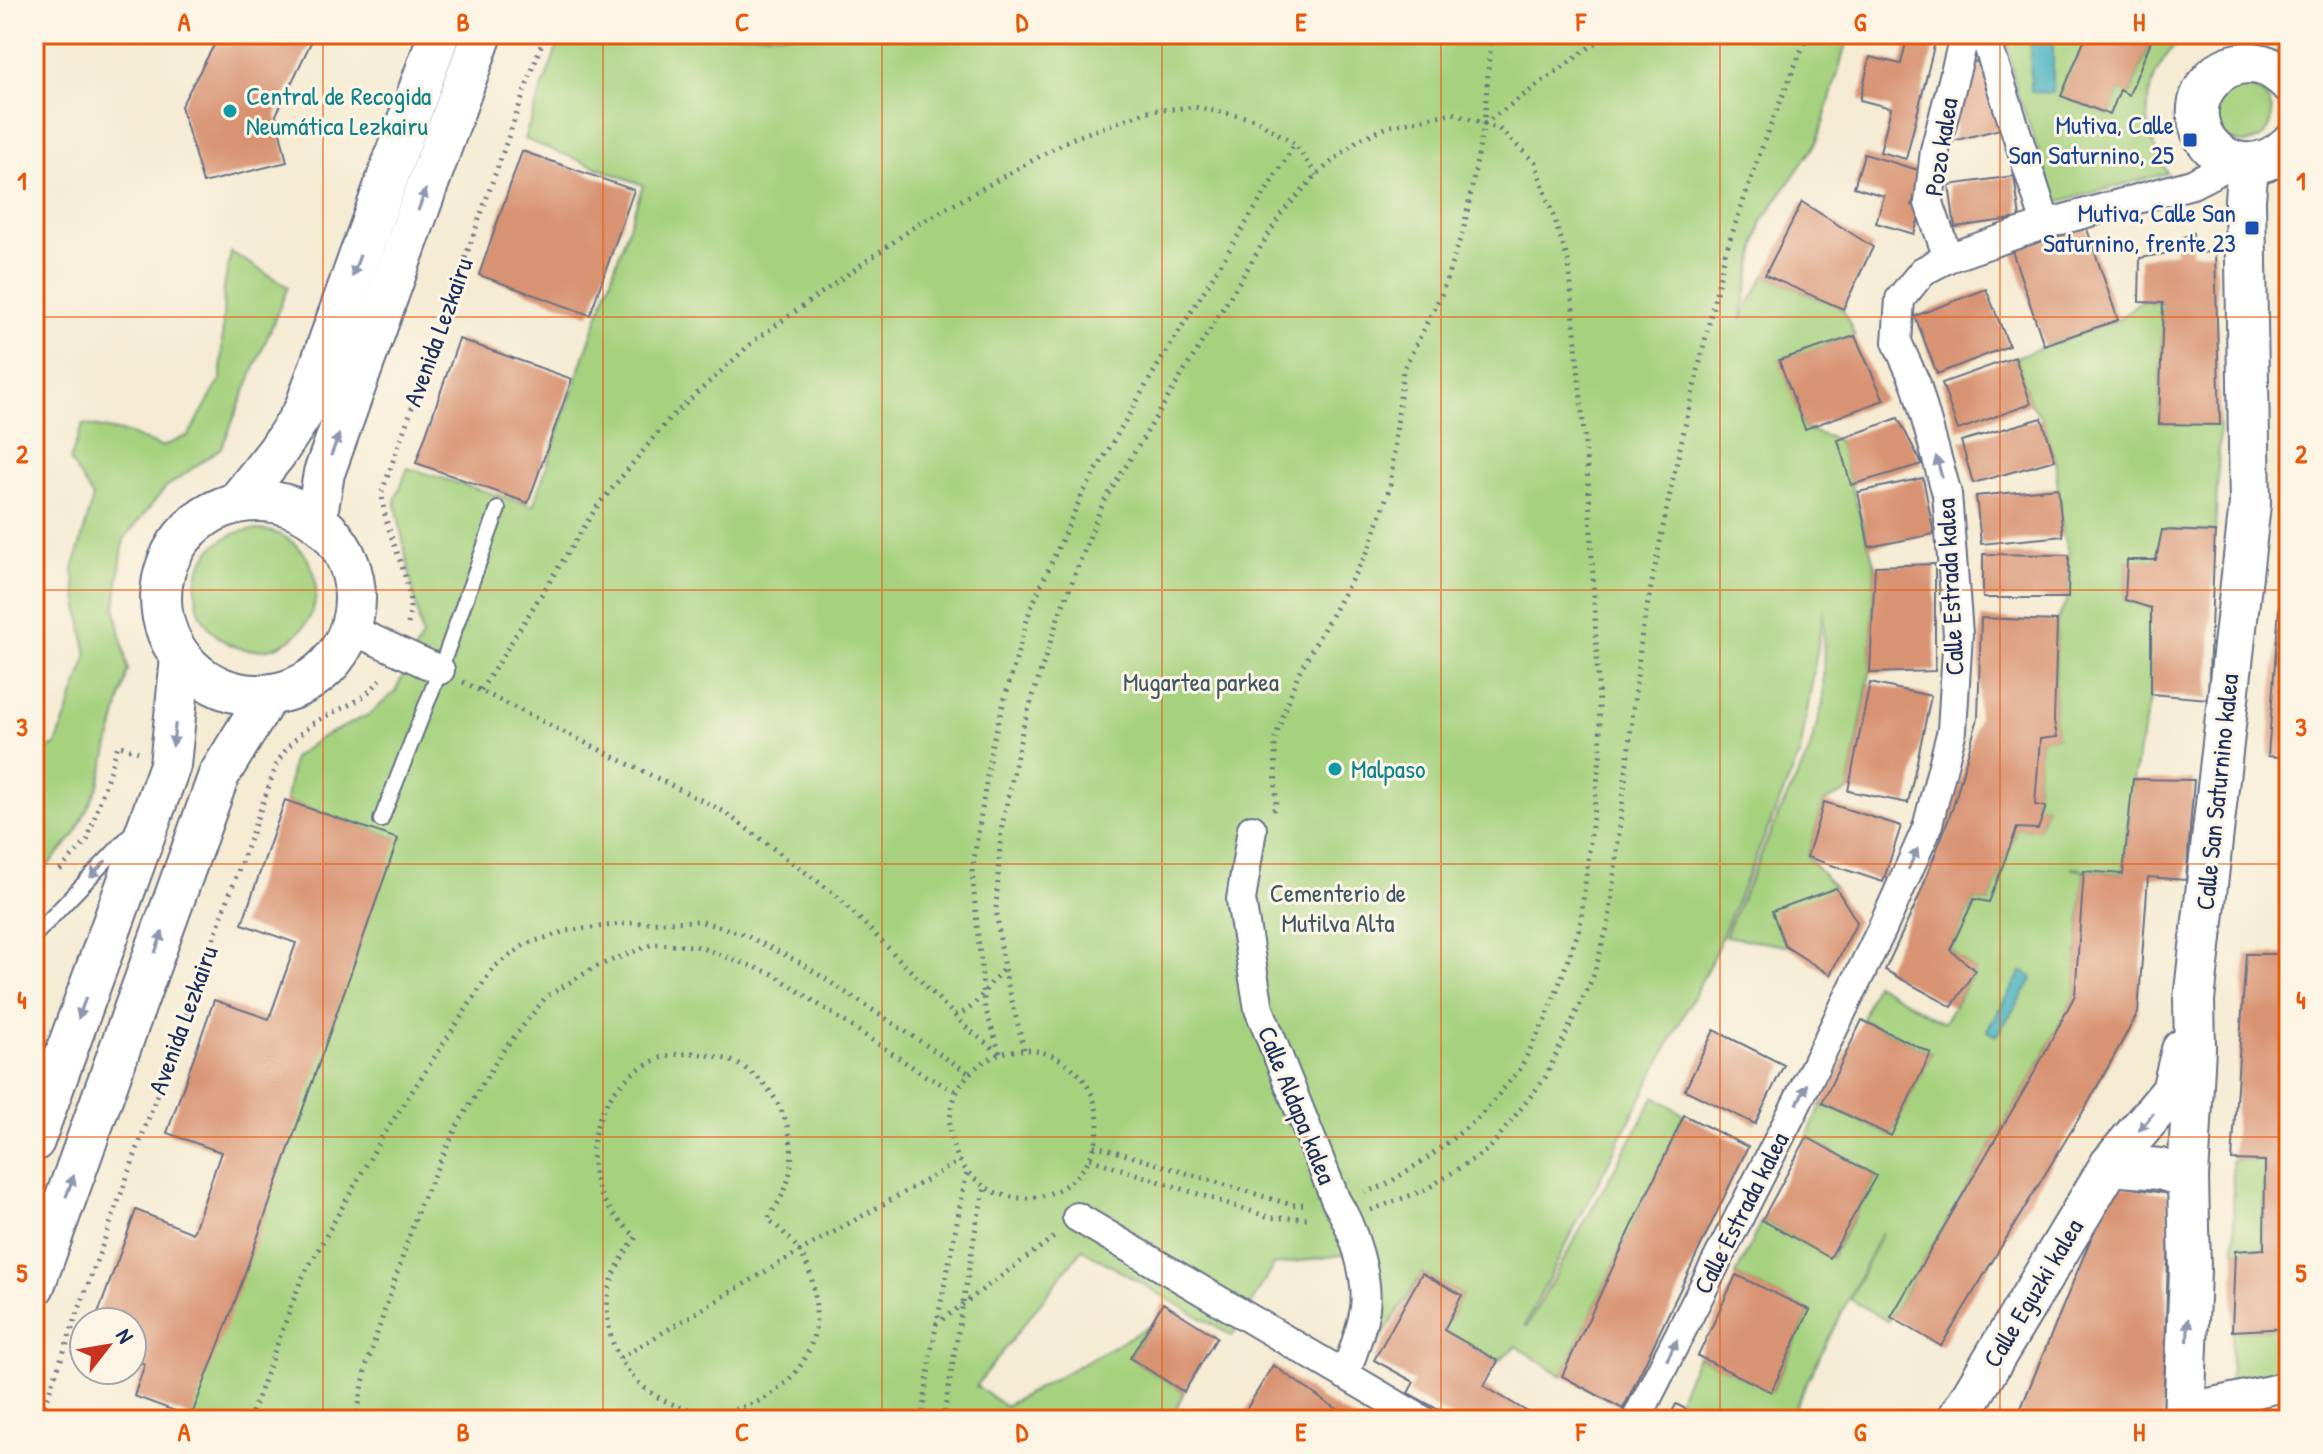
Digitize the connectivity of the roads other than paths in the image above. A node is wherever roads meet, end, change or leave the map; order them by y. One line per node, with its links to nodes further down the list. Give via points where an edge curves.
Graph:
1 (439, 34): 11 (street, one-way to 11, via 304,411)
2 (482, 34): 13 (street, one-way to 2, via 324,473)
3 (1965, 34): 10 (street, Pozo kalea, via 1935,150 1929,203)
4 (1981, 34): 9 (street)
5 (2247, 48): 6 (street); 8 (street, via 2207,84 2198,115 2209,144 2220,155)
6 (2289, 82)
7 (2289, 145): 8 (street, via 2264,162)
8 (2242, 163): 9 (street, Calle Estrada kalea, via 2192,184); 22 (street, Calle San Saturnino kalea, via 2250,504)
9 (2046, 224): 10 (street, Calle Estrada kalea)
10 (1948, 258): 32 (street, Calle Estrada kalea, one-way to 10, via 1801,1095 1927,828 1952,730 1958,634 1947,494 1916,384 1897,342 1900,299 1923,271)
11 (239, 500): 13 (street, via 273,502); 15 (street, via 196,523 176,545 164,573 166,632)
12 (498, 509): 16 (lane)
13 (316, 520): 14 (street, via 350,567 355,595)
14 (352, 630): 16 (street); 17 (street, via 321,673 296,688)
15 (181, 658): 17 (street, via 225,689); 18 (street, one-way to 18, via 170,765)
16 (440, 670): 19 (lane)
17 (268, 695): 27 (street, Avenida Lezkairu, one-way to 17, via 219,775)
18 (152, 813): 21 (lane, one-way to 21); 23 (street, one-way to 23)
19 (381, 820)
20 (1252, 829): 28 (street, Calle Aldapa kalea, via 1241,900 1259,1009 1342,1210 1362,1273 1365,1308)
21 (34, 936)
22 (2194, 1000): 24 (street, Calle Eguzki kalea, one-way to 24, via 2172,1091); 25 (street, Calle San Saturnino kalea)
23 (34, 1141)
24 (2110, 1165): 25 (street, via 2160,1169); 33 (street, Calle Eguzki kalea)
25 (2188, 1178): 30 (street, Calle San Saturnino kalea, one-way to 25)
26 (1077, 1217): 28 (street)
27 (34, 1286)
28 (1345, 1375): 31 (street)
29 (2289, 1386): 30 (street)
30 (2185, 1414)
31 (1422, 1420)
32 (1636, 1420)
33 (1957, 1420)

